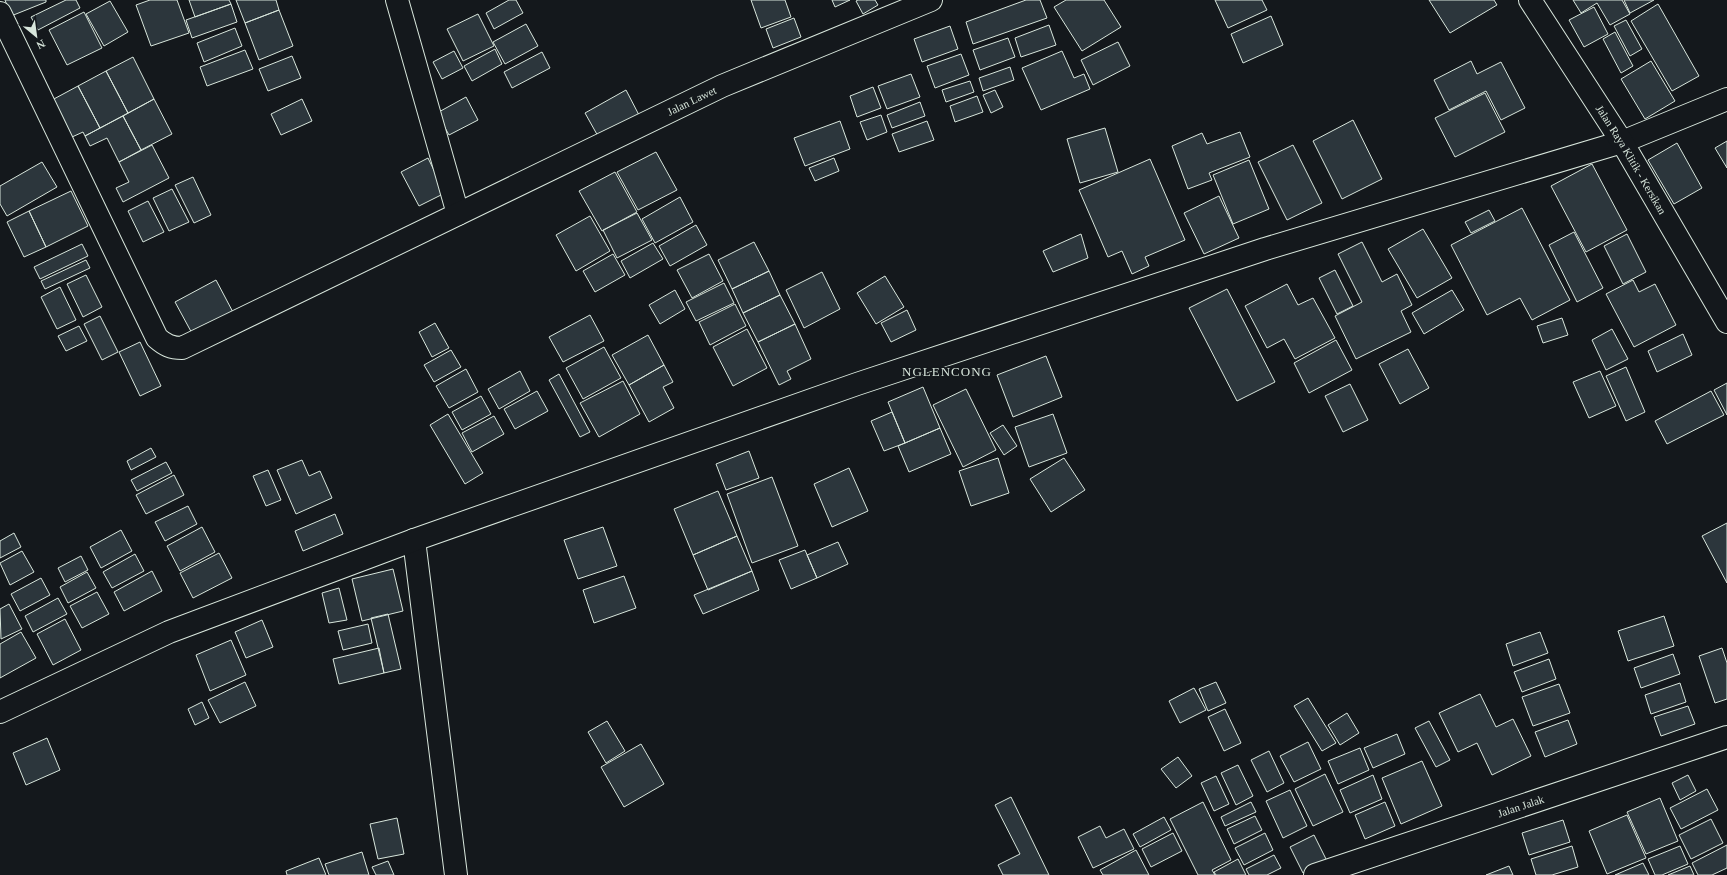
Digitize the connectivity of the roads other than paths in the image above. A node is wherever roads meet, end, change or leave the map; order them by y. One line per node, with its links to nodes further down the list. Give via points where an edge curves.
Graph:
1 (397, 0): 7 (street)
2 (931, 0): 7 (street, Jalan Lawet, via 722,86)
3 (1530, 0): 6 (street, Jalan Raya Klitik - Kersikan)
4 (0, 13): 7 (street, Jalan Lawet, via 157,338 166,345 182,348)
5 (1727, 99): 6 (street)
6 (1622, 142): 8 (street, Jalan Raya Klitik - Kersikan); 9 (street, via 1265,250 1098,304 857,384)
7 (458, 214)
8 (1727, 322)
9 (414, 540): 10 (street, via 169,632); 12 (street)
10 (0, 712)
11 (1727, 737): 13 (street, Jalan Jalak)
12 (456, 875)
13 (1315, 875)

